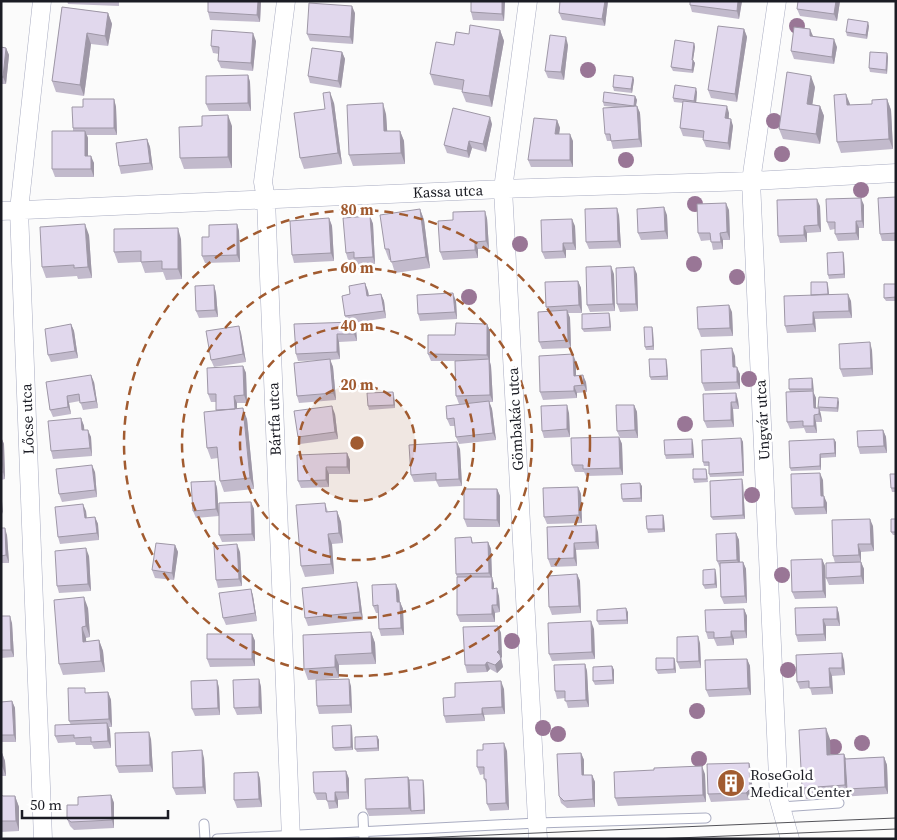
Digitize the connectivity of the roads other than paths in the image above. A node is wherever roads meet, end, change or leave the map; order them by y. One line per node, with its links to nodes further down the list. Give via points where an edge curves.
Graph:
1 (42, 1): 9 (street, Lőcse utca)
2 (286, 1): 8 (street, Bártfa utca, via 264,172)
3 (528, 1): 7 (street, Gömbakác utca)
4 (777, 1): 6 (street, Ungvár utca)
5 (896, 173): 6 (street, Kassa utca)
6 (751, 181): 7 (street, Kassa utca); 11 (street, Ungvár utca)
7 (503, 188): 8 (street, Kassa utca); 15 (street, Gömbakác utca)
8 (266, 199): 9 (street, Kassa utca); 17 (street, Bártfa utca)
9 (10, 210): 18 (street, Lőcse utca)
10 (839, 804): 11 (lane)
11 (781, 807): 21 (street, Ungvár utca)
12 (363, 817): 16 (lane)
13 (706, 818): 15 (lane)
14 (204, 824): 19 (lane)
15 (537, 831): 16 (lane)
16 (364, 835): 17 (lane)
17 (291, 837): 20 (lane)
18 (43, 839)
19 (205, 839)
20 (217, 839)
21 (790, 839)

